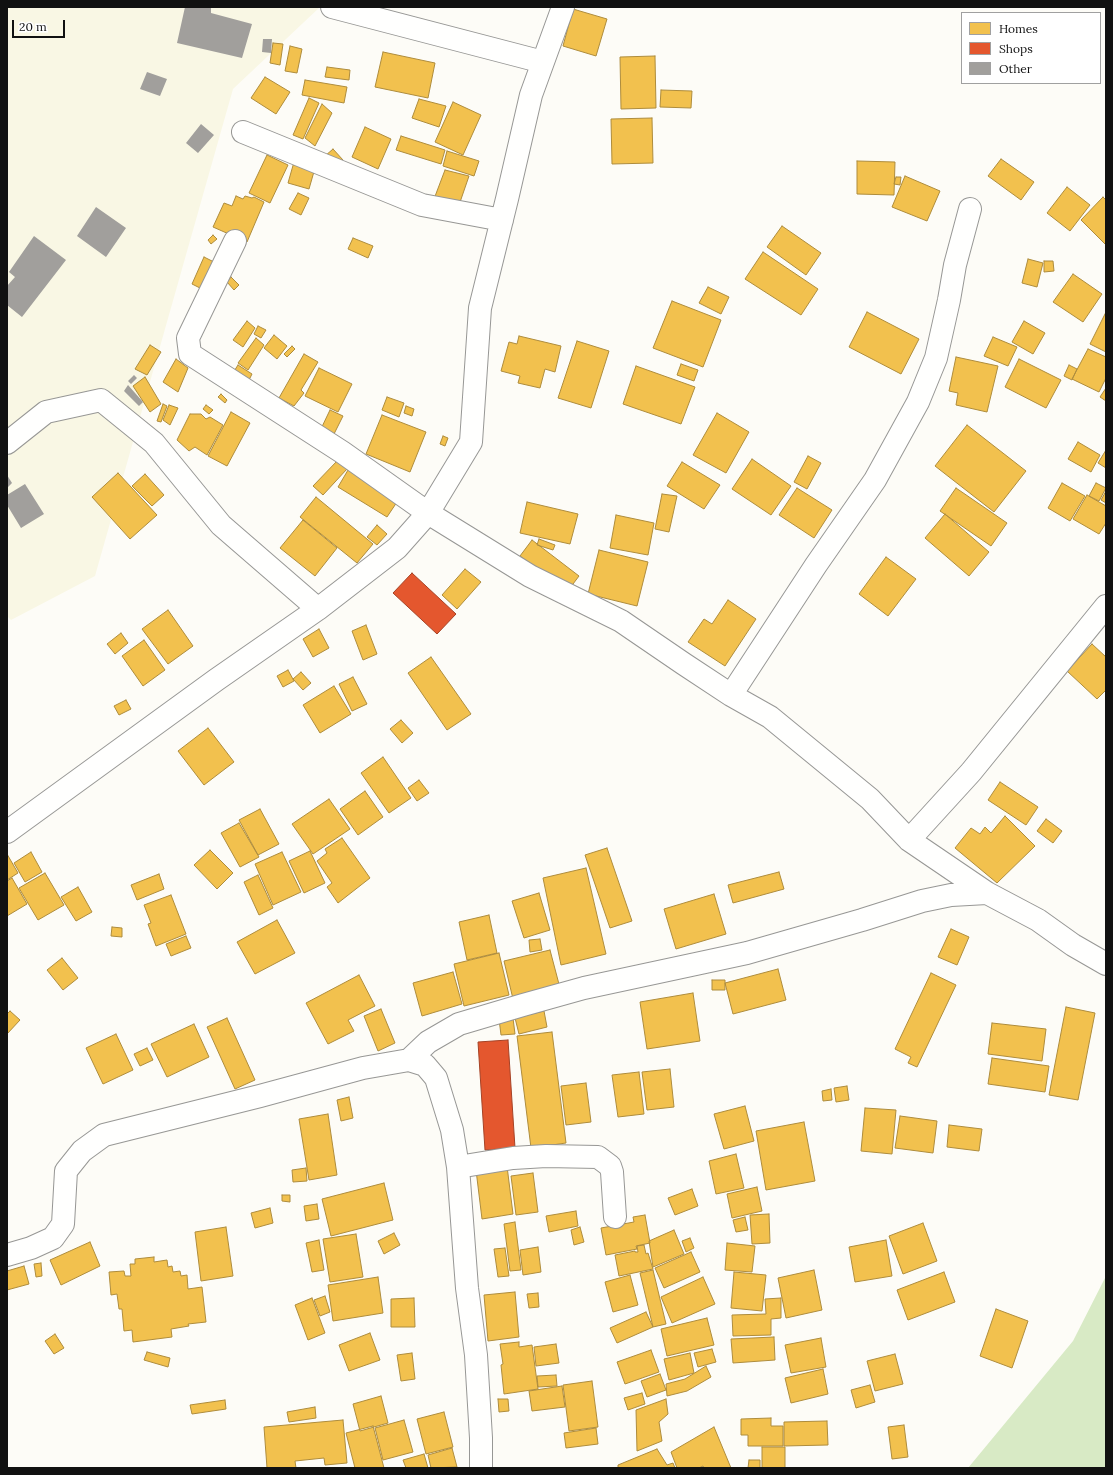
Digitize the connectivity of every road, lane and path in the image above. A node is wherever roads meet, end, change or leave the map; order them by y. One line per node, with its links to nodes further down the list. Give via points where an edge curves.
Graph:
1 (332, 7): 3 (street)
2 (563, 7): 3 (street)
3 (543, 62): 6 (street, via 531,95)
4 (243, 132): 6 (street, via 422,205)
5 (970, 209): 12 (street, via 955,265 936,358 918,402 875,480 816,564)
6 (502, 220): 9 (street, via 480,308 471,442)
7 (235, 241): 9 (street, via 188,338 190,354 342,452)
8 (7, 443): 11 (street, via 46,412 101,400 154,443 221,525)
9 (428, 513): 11 (street, via 397,548); 12 (street, via 530,576 622,621)
10 (1106, 606): 14 (street, via 971,772)
11 (318, 608): 13 (street)
12 (731, 695): 14 (street, via 770,717 870,799)
13 (7, 832)
14 (909, 840): 15 (street)
15 (987, 893): 16 (street, via 1038,920); 17 (street, via 951,895 922,901 747,953 584,988 523,1005 458,1024 428,1042)
16 (1106, 964)
17 (409, 1060): 18 (street, via 425,1065 436,1078 452,1130); 20 (street, via 363,1068 104,1135 82,1150 66,1171 63,1224 52,1238)
18 (458, 1167): 19 (street, via 513,1158 598,1157 610,1166 612,1172); 21 (street, via 467,1288 476,1356)
19 (615, 1217)
20 (7, 1255)
21 (481, 1468)

